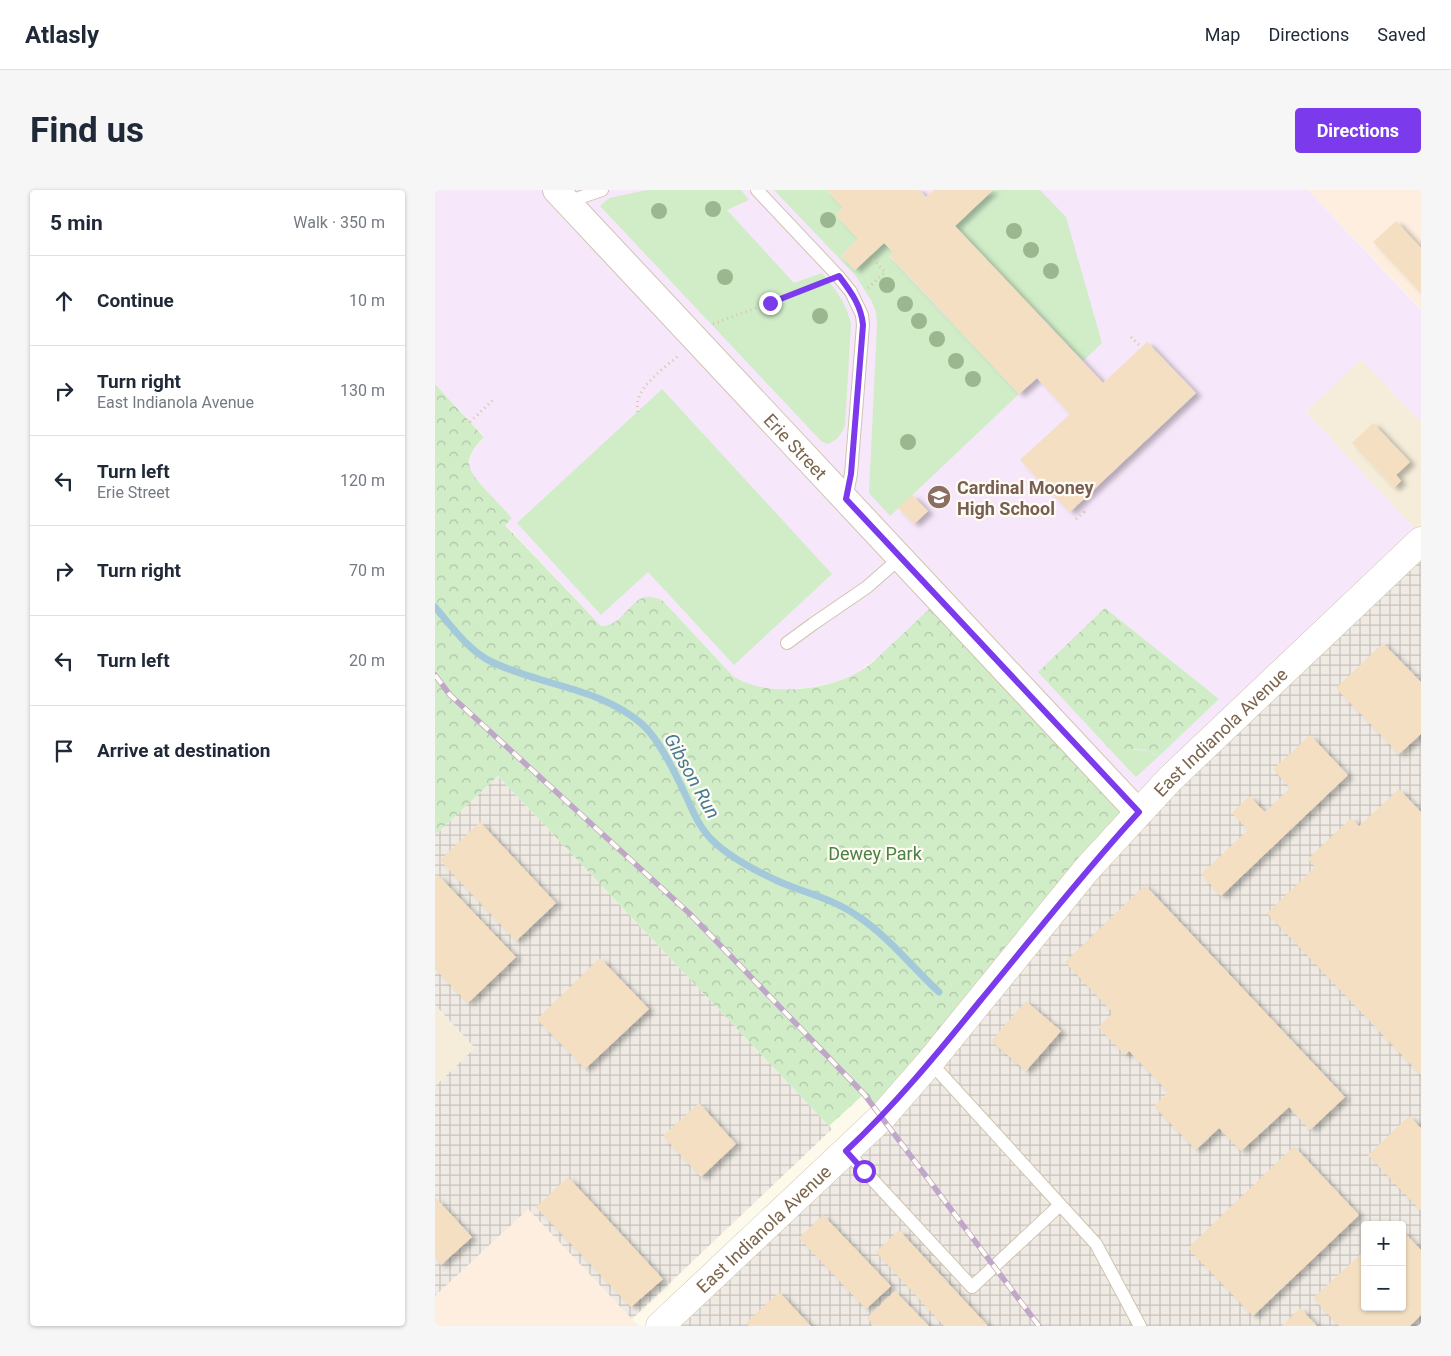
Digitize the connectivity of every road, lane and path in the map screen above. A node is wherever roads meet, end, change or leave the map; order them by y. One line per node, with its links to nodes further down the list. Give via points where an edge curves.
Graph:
1 (601, 190): 3 (lane)
2 (757, 190): 5 (lane)
3 (561, 196): 12 (street, Erie Street)
4 (870, 256): 6 (path, via 885,272)
5 (839, 276): 7 (path); 12 (lane, via 858,305 863,325 851,474)
6 (866, 290)
7 (770, 303)
8 (1131, 337): 9 (path)
9 (1141, 347)
10 (494, 400): 11 (path)
11 (470, 422)
12 (846, 499): 16 (street, Erie Street)
13 (1077, 505): 14 (path, via 1084,512)
14 (1077, 519)
15 (1421, 541): 18 (street, East Indianola Avenue)
16 (900, 558): 17 (lane, via 867,587); 18 (street, Erie Street)
17 (787, 643)
18 (1139, 812): 19 (street, East Indianola Avenue, via 1087,869)
19 (931, 1062): 20 (street, East Indianola Avenue, via 882,1117); 21 (lane)
20 (846, 1151): 21 (lane, via 973,1287); 22 (street, East Indianola Avenue)
21 (1061, 1205): 23 (lane, via 1095,1244)
22 (660, 1326)
23 (1140, 1326)

